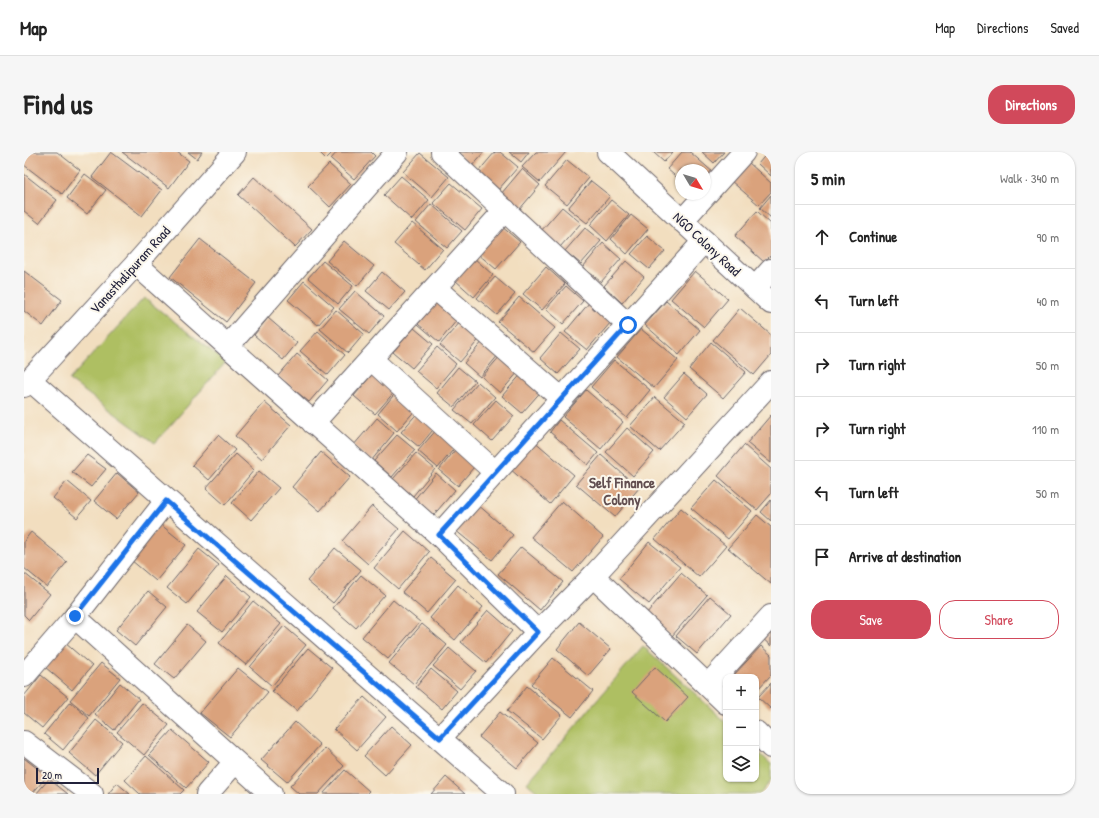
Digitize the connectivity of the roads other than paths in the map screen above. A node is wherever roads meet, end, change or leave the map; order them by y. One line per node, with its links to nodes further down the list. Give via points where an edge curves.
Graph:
1 (235, 152): 9 (street, Vanasthalipuram Road)
2 (397, 152): 15 (street)
3 (442, 152): 6 (street)
4 (744, 152): 7 (street)
5 (613, 154): 7 (street, NGO Colony Road)
6 (505, 210): 11 (street); 14 (street)
7 (682, 221): 8 (street, NGO Colony Road)
8 (704, 241): 12 (street, NGO Colony Road); 14 (street)
9 (136, 264): 15 (street); 18 (street, Vanasthalipuram Road)
10 (771, 270): 12 (street)
11 (435, 288): 16 (street); 19 (street)
12 (755, 288): 13 (street, NGO Colony Road)
13 (771, 303)
14 (628, 325): 19 (street)
15 (228, 346): 20 (street)
16 (371, 359): 20 (street); 21 (street)
17 (771, 382): 24 (street)
18 (27, 383): 22 (street)
19 (562, 398): 21 (street)
20 (313, 423): 23 (street)
21 (495, 472): 23 (street)
22 (166, 501): 25 (street); 32 (street)
23 (439, 535): 27 (street)
24 (593, 576): 27 (street); 29 (street)
25 (75, 616): 28 (street); 35 (street)
26 (771, 616): 29 (street)
27 (538, 632): 32 (street)
28 (24, 676)
29 (708, 685): 30 (street)
30 (723, 700)
31 (759, 735): 34 (street)
32 (440, 738): 39 (street)
33 (24, 742): 36 (street)
34 (771, 747)
35 (235, 762): 37 (street); 38 (street)
36 (92, 794)
37 (207, 794)
38 (271, 794)
39 (503, 794)

